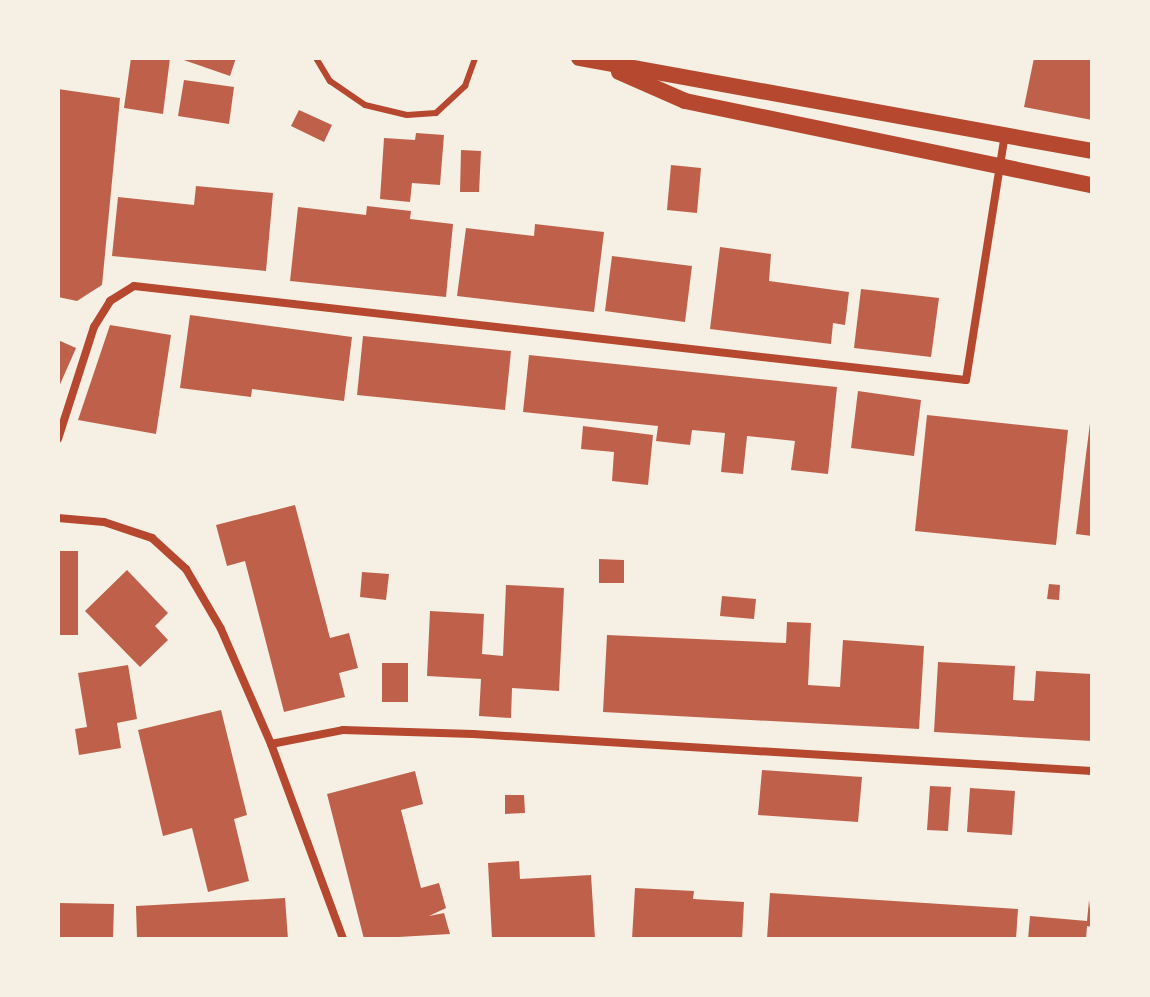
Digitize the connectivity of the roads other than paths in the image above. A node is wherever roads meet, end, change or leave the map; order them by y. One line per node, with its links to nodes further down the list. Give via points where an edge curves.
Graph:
1 (316, 58): 2 (lane, via 330,81 365,105 407,115 436,113 465,86)
2 (475, 58)
3 (579, 58): 4 (main road)
4 (600, 63): 5 (main road); 7 (main road, via 685,101)
5 (1005, 135): 6 (main road); 7 (street)
6 (1092, 151)
7 (1000, 167): 8 (main road); 9 (street, via 966,380 134,286 110,301 94,327)
8 (1092, 185)
9 (58, 439)
10 (58, 518): 11 (street, via 104,522 152,538 186,569 221,629)
11 (271, 744): 12 (street, via 343,730 473,734); 13 (street)
12 (1092, 771)
13 (343, 939)

